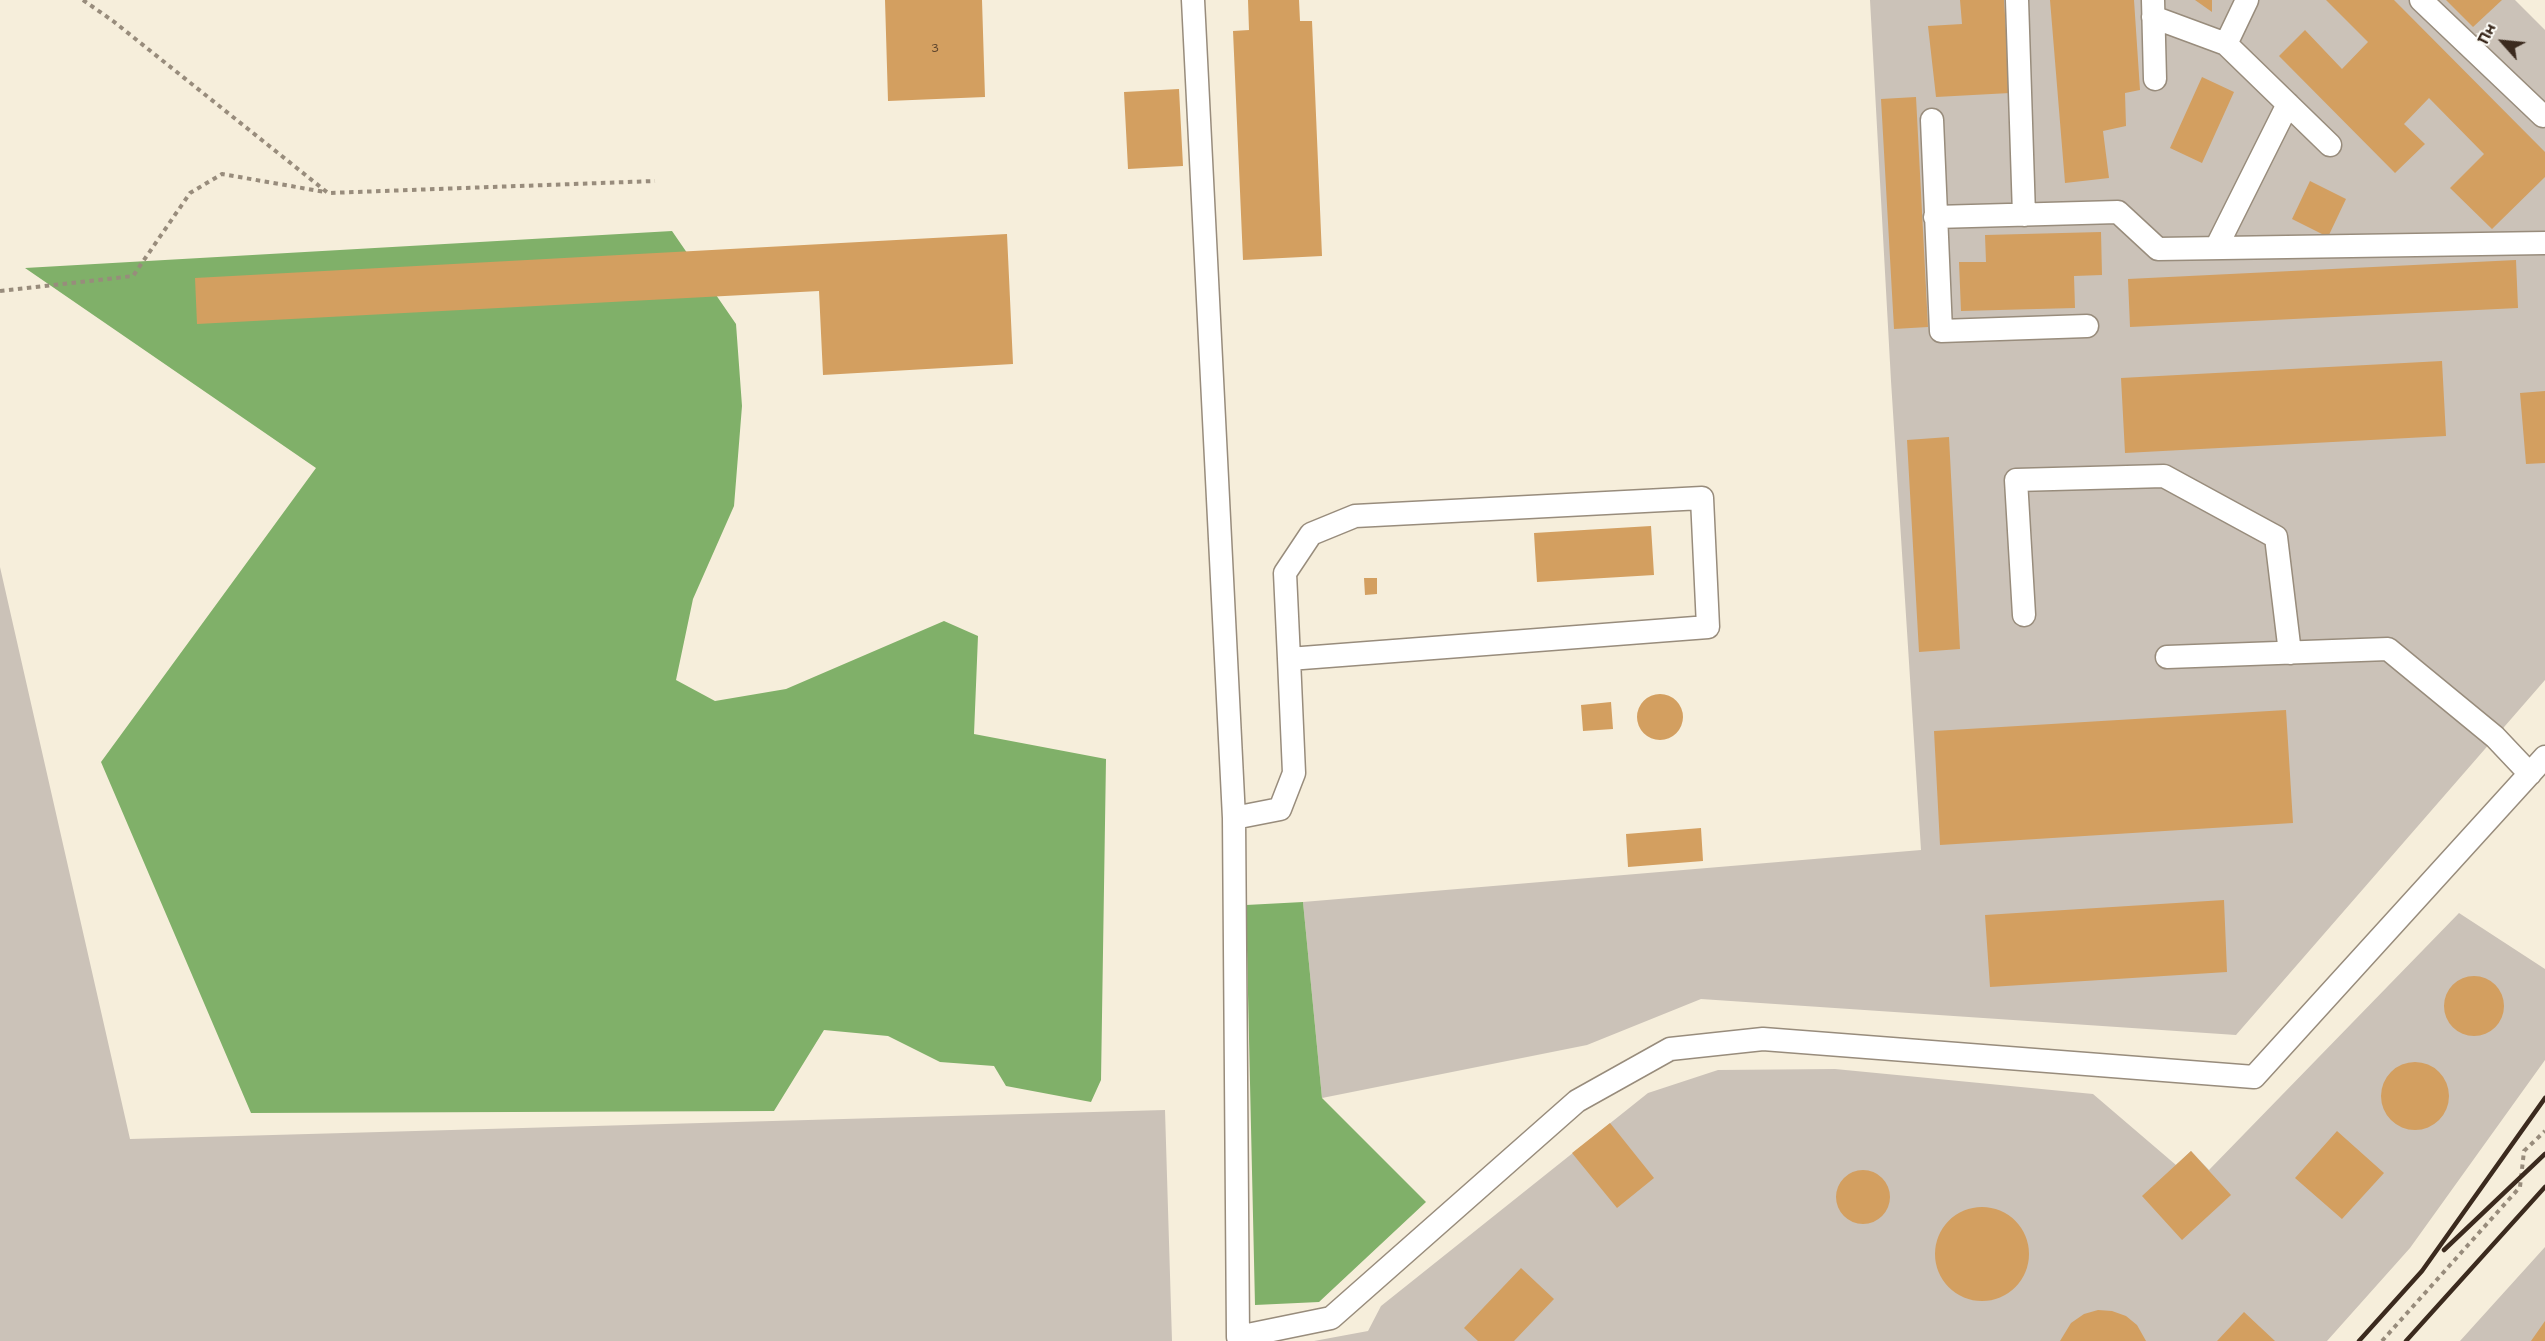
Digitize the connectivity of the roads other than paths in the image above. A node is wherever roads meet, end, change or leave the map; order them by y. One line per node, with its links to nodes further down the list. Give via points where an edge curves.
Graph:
1 (1193, 0): 23 (lane)
2 (2017, 0): 12 (lane)
3 (2247, 0): 6 (lane)
4 (2421, 0): 9 (lane)
5 (2153, 8): 6 (lane); 7 (lane)
6 (2226, 44): 8 (lane)
7 (2155, 79)
8 (2288, 104): 11 (lane); 15 (lane)
9 (2544, 116)
10 (1932, 120): 13 (lane)
11 (2330, 146)
12 (2024, 215): 13 (lane); 15 (lane, via 2118,212 2158,249)
13 (1935, 217): 16 (lane, via 1941,331)
14 (2545, 243): 15 (lane)
15 (2217, 246)
16 (2087, 326)
17 (2024, 615): 18 (lane, via 2016,480 2164,476 2276,537)
18 (2290, 653): 19 (lane); 22 (lane, via 2388,650 2495,737)
19 (2167, 657)
20 (1289, 659): 20 (lane, via 1708,627 1702,498 1355,516 1311,534 1285,573); 23 (lane, via 1294,773 1280,808)
21 (2545, 757): 22 (lane)
22 (2530, 774): 23 (lane, via 2254,1077 1763,1039 1670,1049 1577,1101 1331,1318 1238,1337)
23 (1234, 818)

